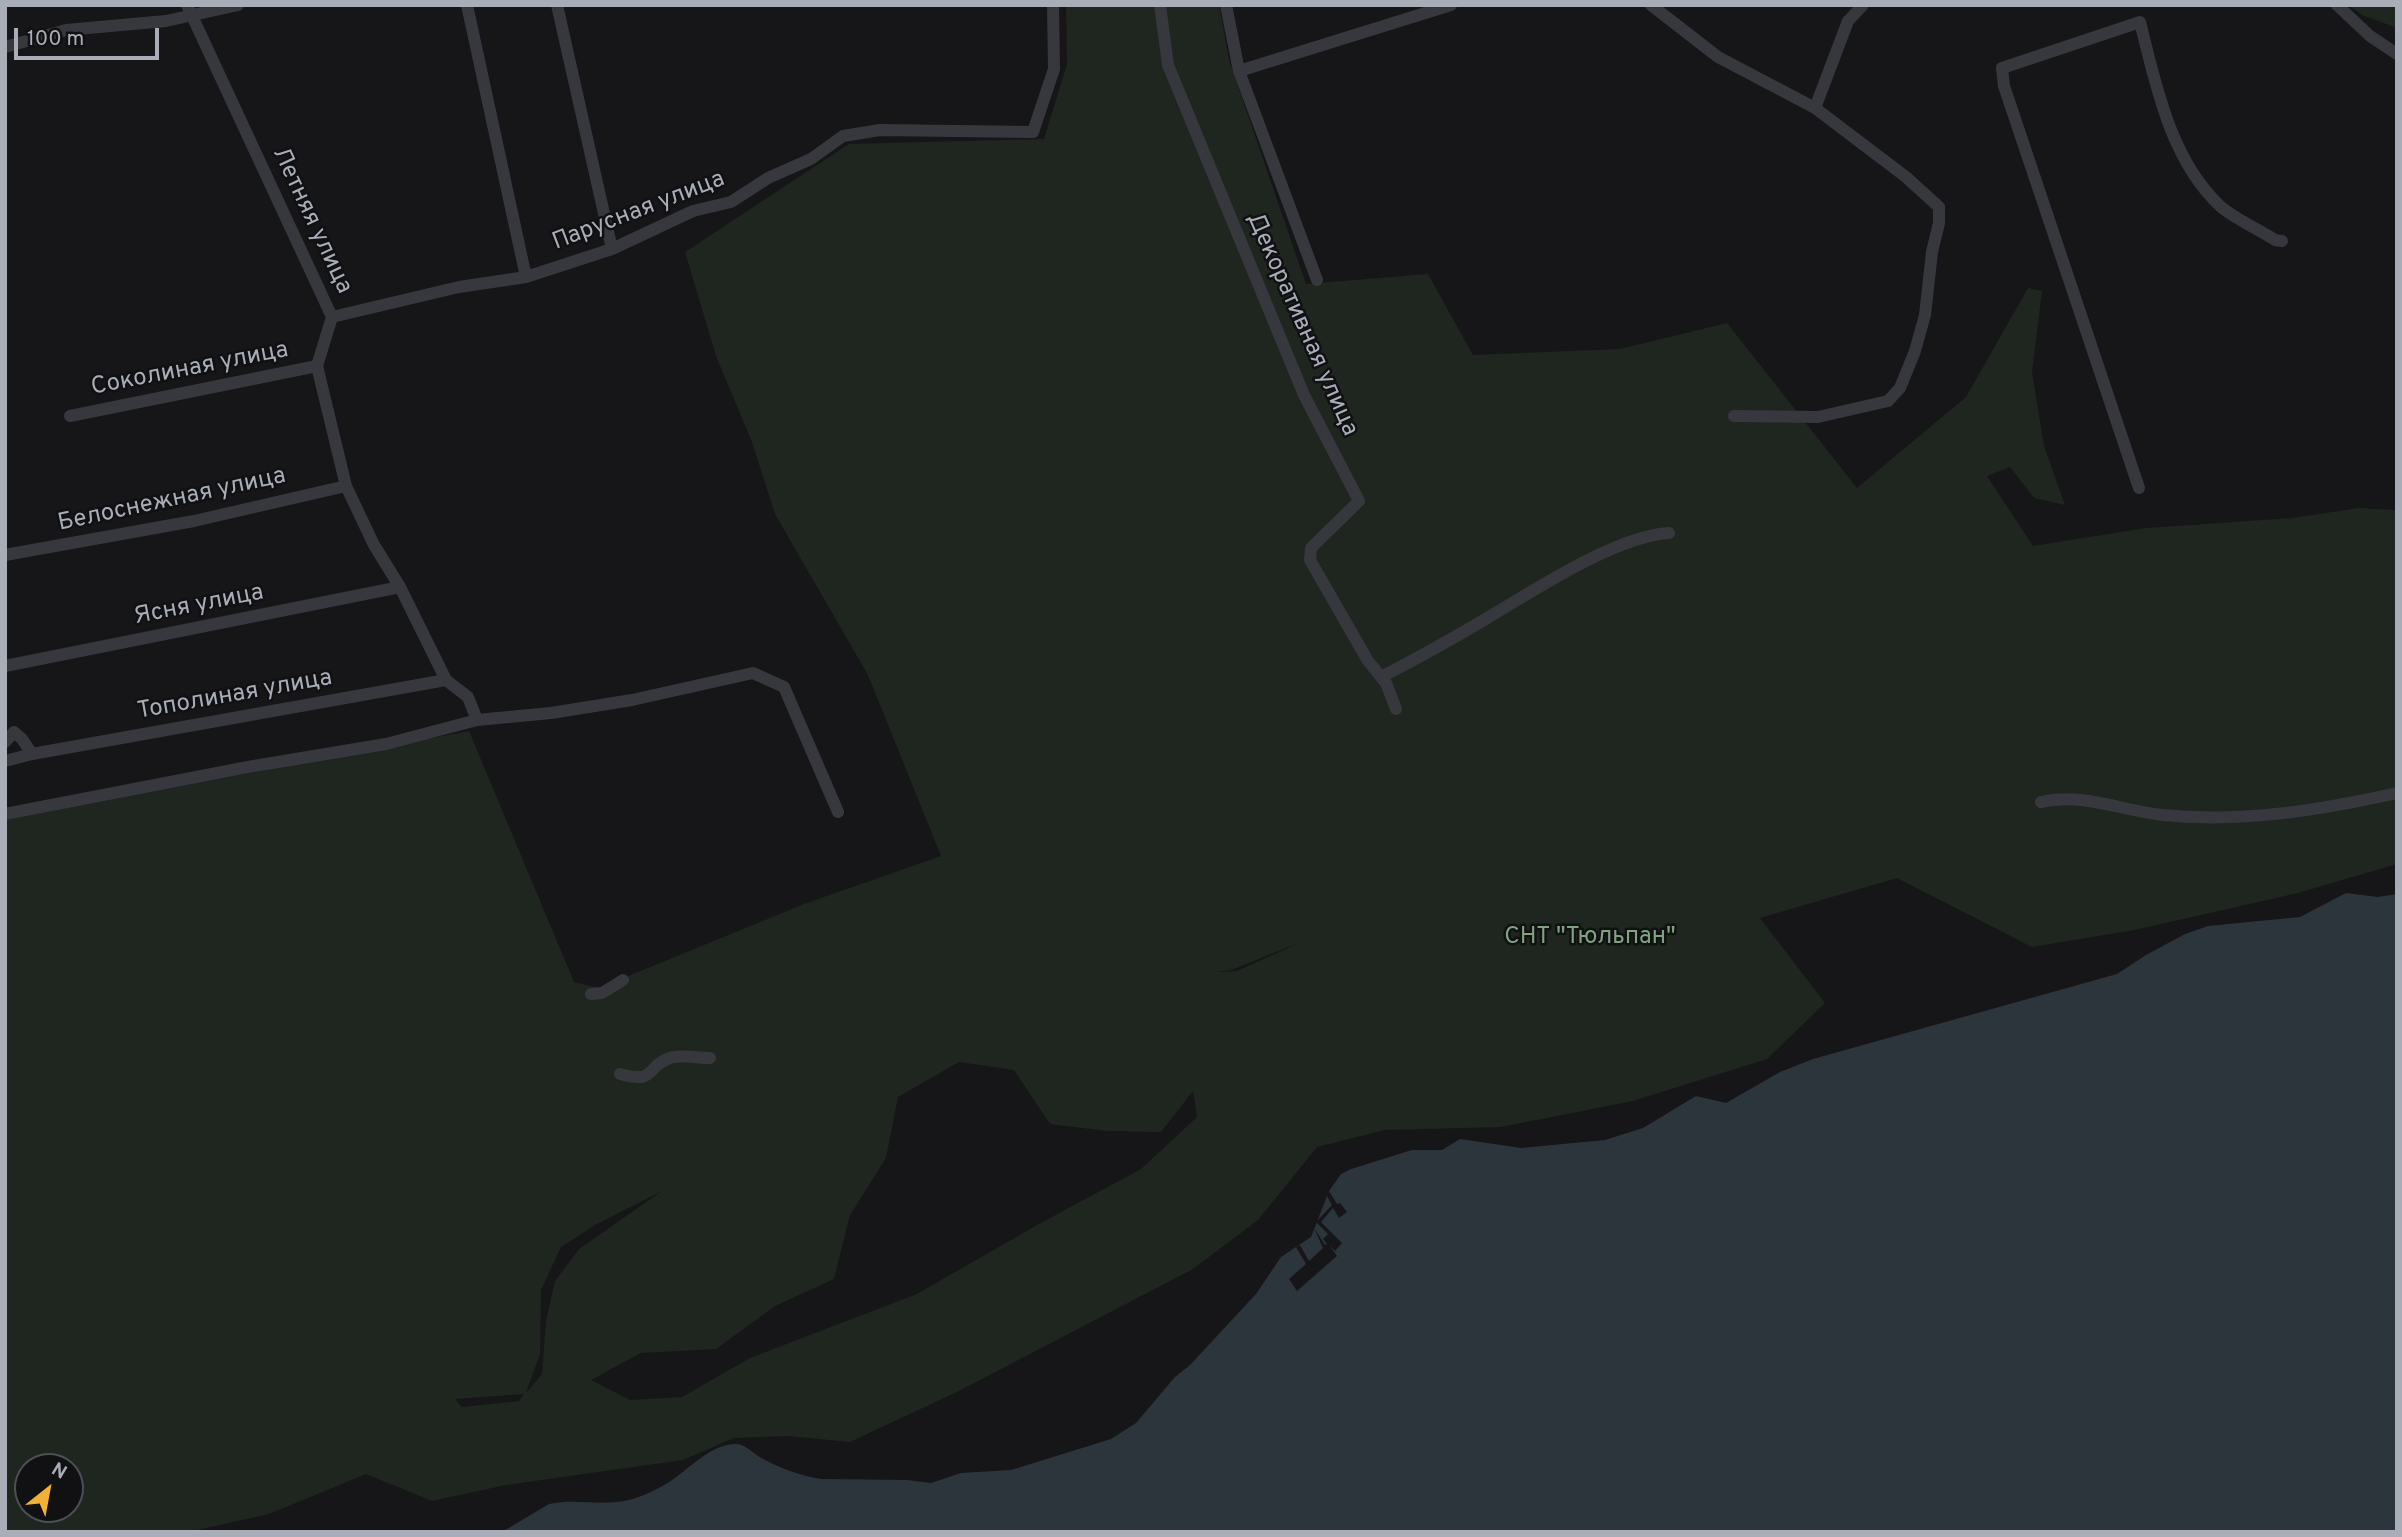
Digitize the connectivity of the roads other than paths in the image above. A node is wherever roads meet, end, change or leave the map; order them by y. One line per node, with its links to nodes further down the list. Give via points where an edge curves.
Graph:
1 (238, 5): 11 (street)
2 (467, 5): 18 (street)
3 (557, 5): 17 (street)
4 (1053, 5): 17 (street, Парусная улица, via 1054,69 1033,132 880,130 843,136 811,159 768,178 731,202 693,211)
5 (1160, 5): 30 (street, Декоративная улица, via 1168,65 1304,395 1359,501 1311,548 1310,560)
6 (1226, 5): 14 (street)
7 (1451, 5): 14 (street)
8 (1651, 5): 15 (street, via 1718,57)
9 (1863, 5): 15 (street, via 1848,21)
10 (2337, 5): 13 (street)
11 (189, 10): 12 (street, via 166,21 66,30); 20 (street, Летняя улица)
12 (5, 47)
13 (2397, 54)
14 (1239, 71): 19 (street)
15 (1815, 108): 23 (street, via 1939,207 1925,316 1900,388 1888,401 1818,416)
16 (2282, 241): 25 (street, via 2221,206 2191,170 2163,110 2140,22 2002,68 2004,86)
17 (612, 249): 18 (street, Парусная улица)
18 (526, 277): 20 (street, Парусная улица)
19 (1317, 280)
20 (332, 317): 21 (street, Летняя улица)
21 (317, 366): 22 (street, Соколиная улица); 24 (street)
22 (70, 415)
23 (1734, 416)
24 (346, 485): 27 (street, Белоснежная улица, via 194,521); 28 (street)
25 (2139, 488)
26 (1669, 533): 30 (street, via 1650,534 1586,562)
27 (6, 551)
28 (400, 587): 29 (street, Ясня улица); 31 (street)
29 (5, 666)
30 (1381, 677): 32 (street, Декоративная улица)
31 (446, 680): 33 (street, via 468,697); 35 (street, Тополиная улица)
32 (1396, 709)
33 (477, 720): 39 (street, via 632,700 753,673 784,688); 40 (street, via 386,744)
34 (5, 742): 35 (street, via 14,732)
35 (32, 754): 36 (street, Тополиная улица)
36 (5, 761)
37 (2397, 793): 38 (street, via 2290,813 2226,816 2162,815 2067,799)
38 (2041, 802)
39 (838, 812)
40 (5, 814)
41 (623, 980): 42 (street)
42 (591, 994)
43 (710, 1058): 44 (street, via 672,1057 638,1079)
44 (620, 1074)

